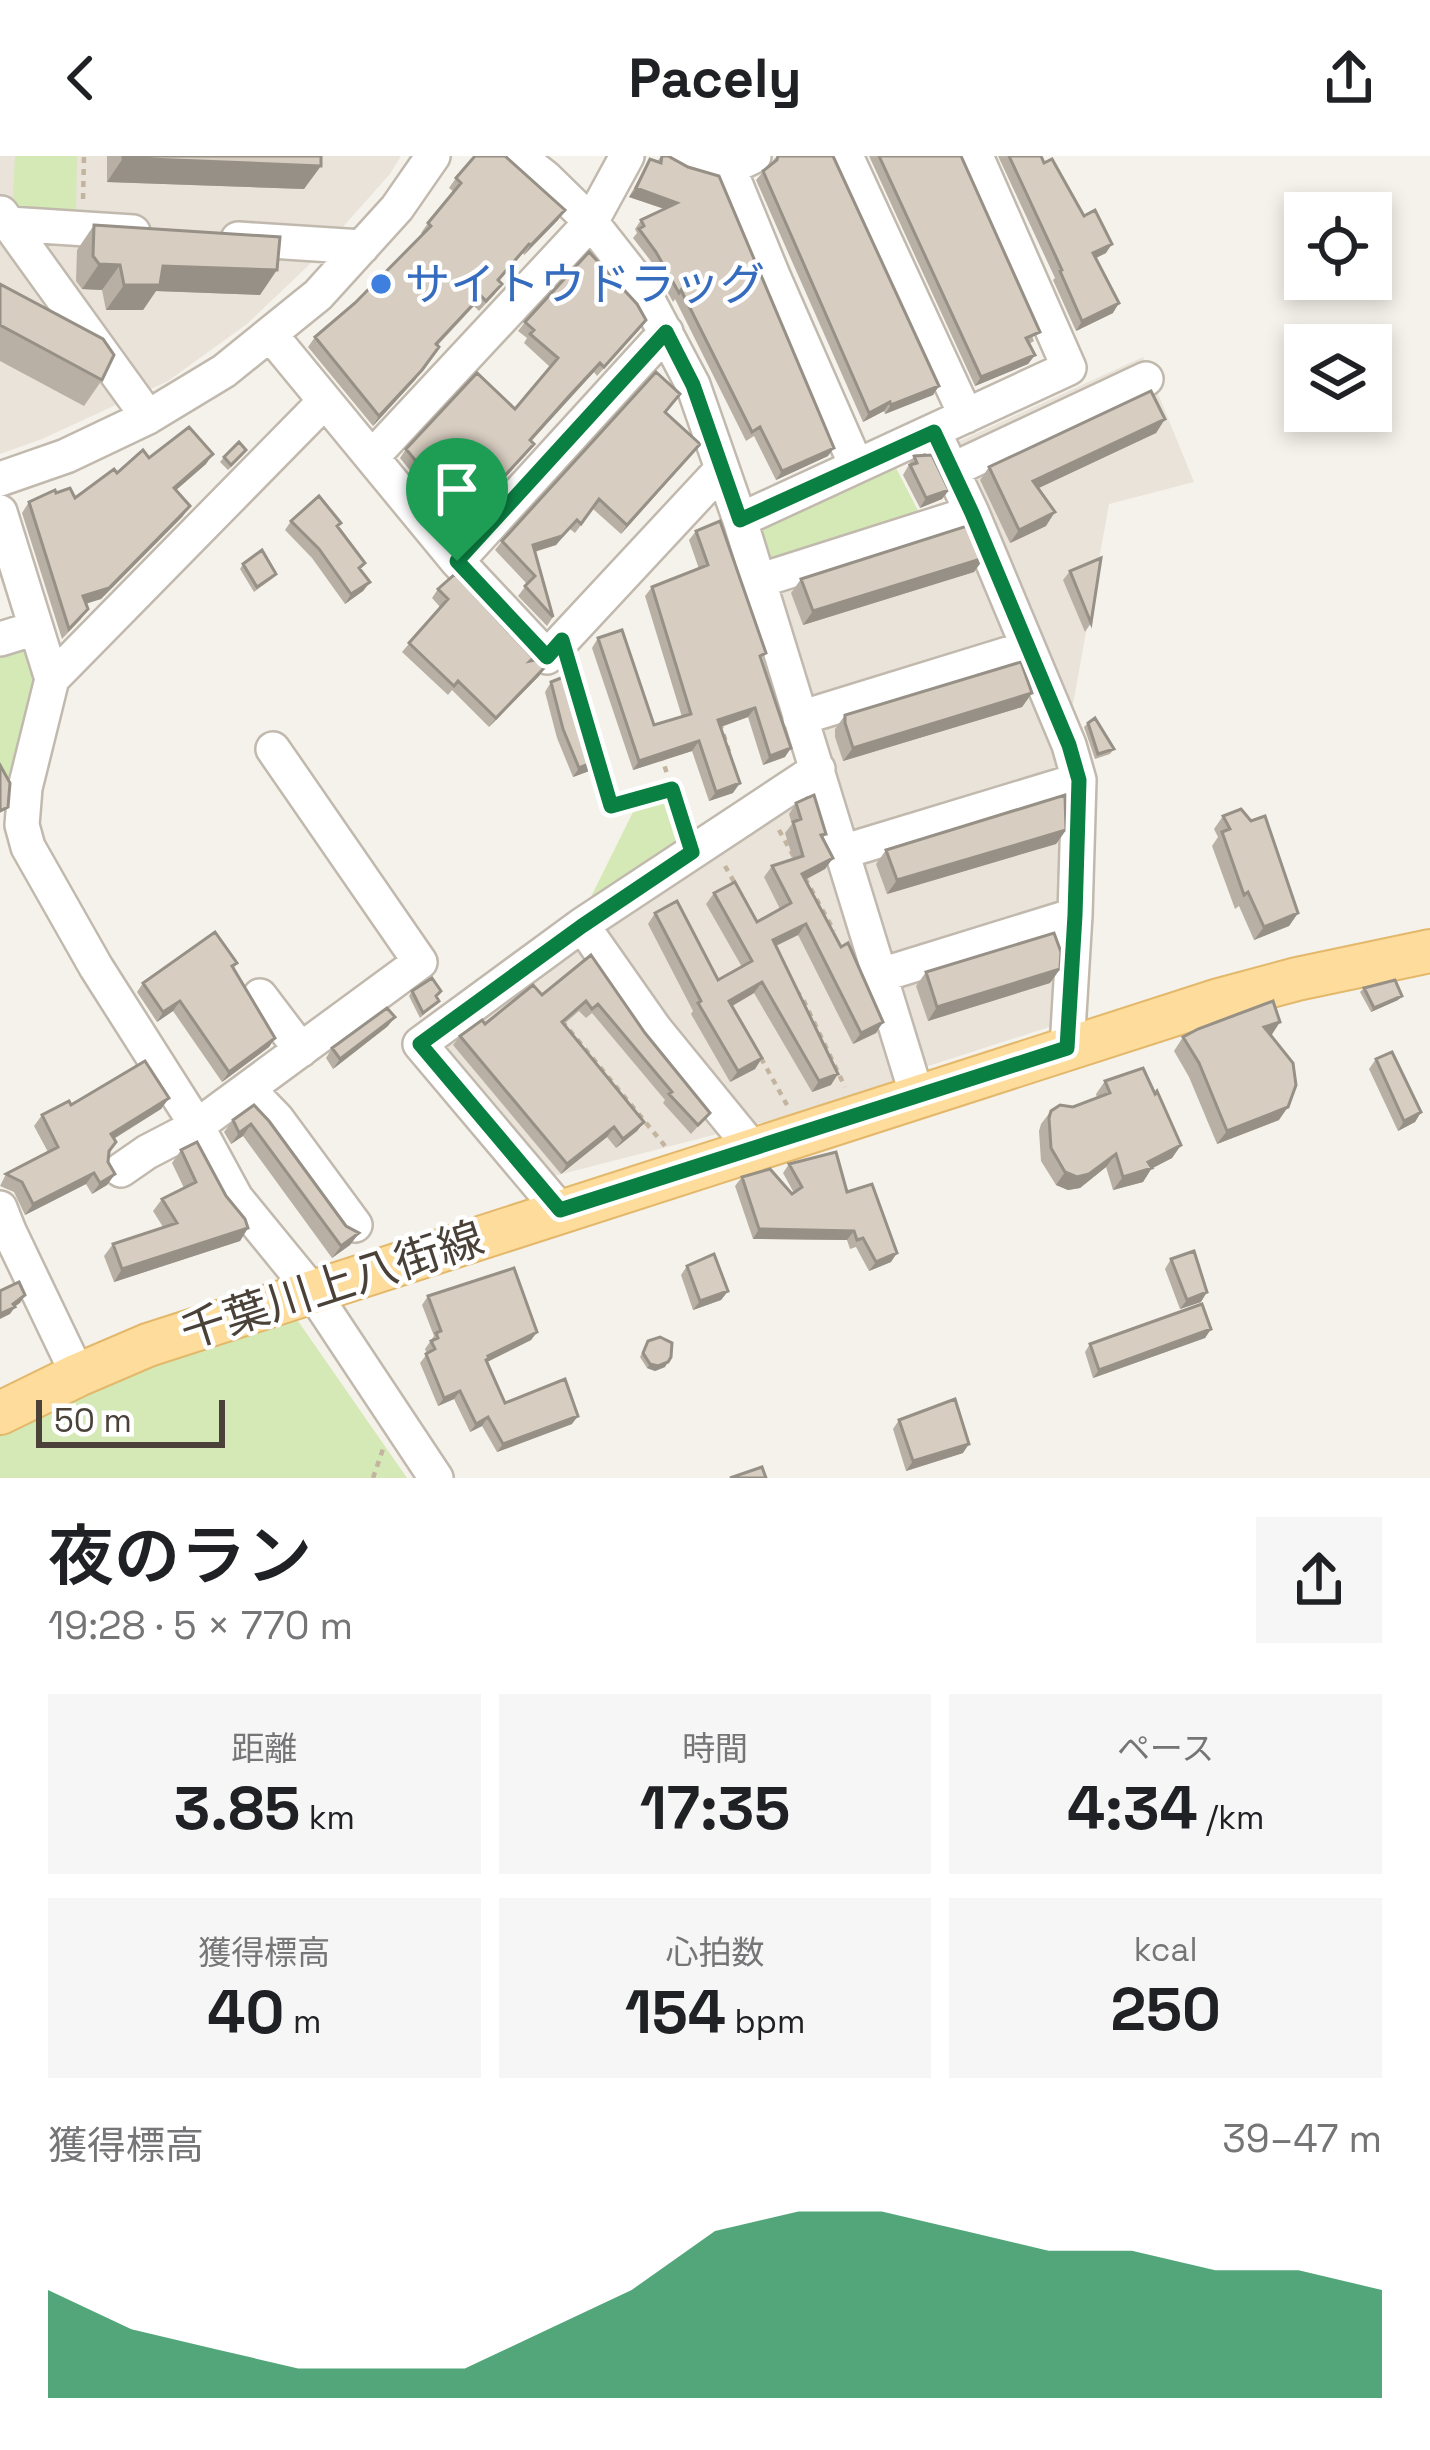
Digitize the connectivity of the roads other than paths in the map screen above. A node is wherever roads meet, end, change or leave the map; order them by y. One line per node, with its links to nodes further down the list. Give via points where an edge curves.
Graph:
1 (518, 156): 9 (street)
2 (627, 156): 9 (street)
3 (688, 156): 7 (street)
4 (846, 156): 17 (street)
5 (976, 156): 17 (street, via 1070,368)
6 (422, 158): 10 (street, via 397,208)
7 (742, 162): 21 (street, via 774,278)
8 (4, 218): 10 (street); 14 (street)
9 (591, 222): 12 (street); 20 (street)
10 (362, 247): 13 (street)
11 (37, 312): 14 (street)
12 (666, 332): 22 (street); 28 (street)
13 (270, 334): 16 (street); 18 (street)
14 (92, 338): 18 (street)
15 (1146, 379): 23 (street)
16 (326, 401): 20 (street); 33 (street)
17 (966, 416): 19 (street)
18 (148, 417): 24 (street)
19 (934, 432): 21 (street); 23 (street)
20 (372, 457): 28 (street)
21 (856, 465): 27 (street)
22 (722, 469): 27 (street); 28 (street, via 547,657)
23 (952, 470): 26 (street)
24 (0, 479)
25 (0, 512): 30 (street)
26 (972, 513): 29 (street); 32 (street)
27 (740, 520): 29 (street)
28 (457, 561)
29 (758, 581): 34 (street)
30 (36, 628): 31 (street); 33 (street)
31 (0, 639)
32 (1027, 648): 34 (street); 37 (street)
33 (52, 679): 39 (street)
34 (800, 718): 36 (street)
35 (273, 749): 46 (street, via 421,962)
36 (818, 770): 38 (street); 41 (street)
37 (1079, 780): 38 (street); 40 (street)
38 (842, 852): 43 (street)
39 (14, 855): 49 (street)
40 (1075, 915): 43 (street); 45 (street)
41 (582, 926): 50 (street); 52 (street, via 420,1044)
42 (1430, 951): 45 (main road, 千葉川上八街線, via 1277,984)
43 (881, 975): 48 (street)
44 (260, 996): 46 (street)
45 (1067, 1048): 48 (main road, 千葉川上八街線)
46 (301, 1050): 47 (street)
47 (248, 1089): 49 (street); 54 (street)
48 (917, 1096): 50 (main road, 千葉川上八街線)
49 (197, 1126): 51 (street); 55 (street, via 236,1198)
50 (753, 1149): 52 (main road, 千葉川上八街線)
51 (134, 1151)
52 (560, 1210): 55 (main road, 千葉川上八街線)
53 (3, 1225): 56 (street)
54 (355, 1225)
55 (312, 1292): 56 (main road, 千葉川上八街線); 58 (street)
56 (78, 1375): 57 (main road, 千葉川上八街線)
57 (0, 1413)
58 (436, 1478)

